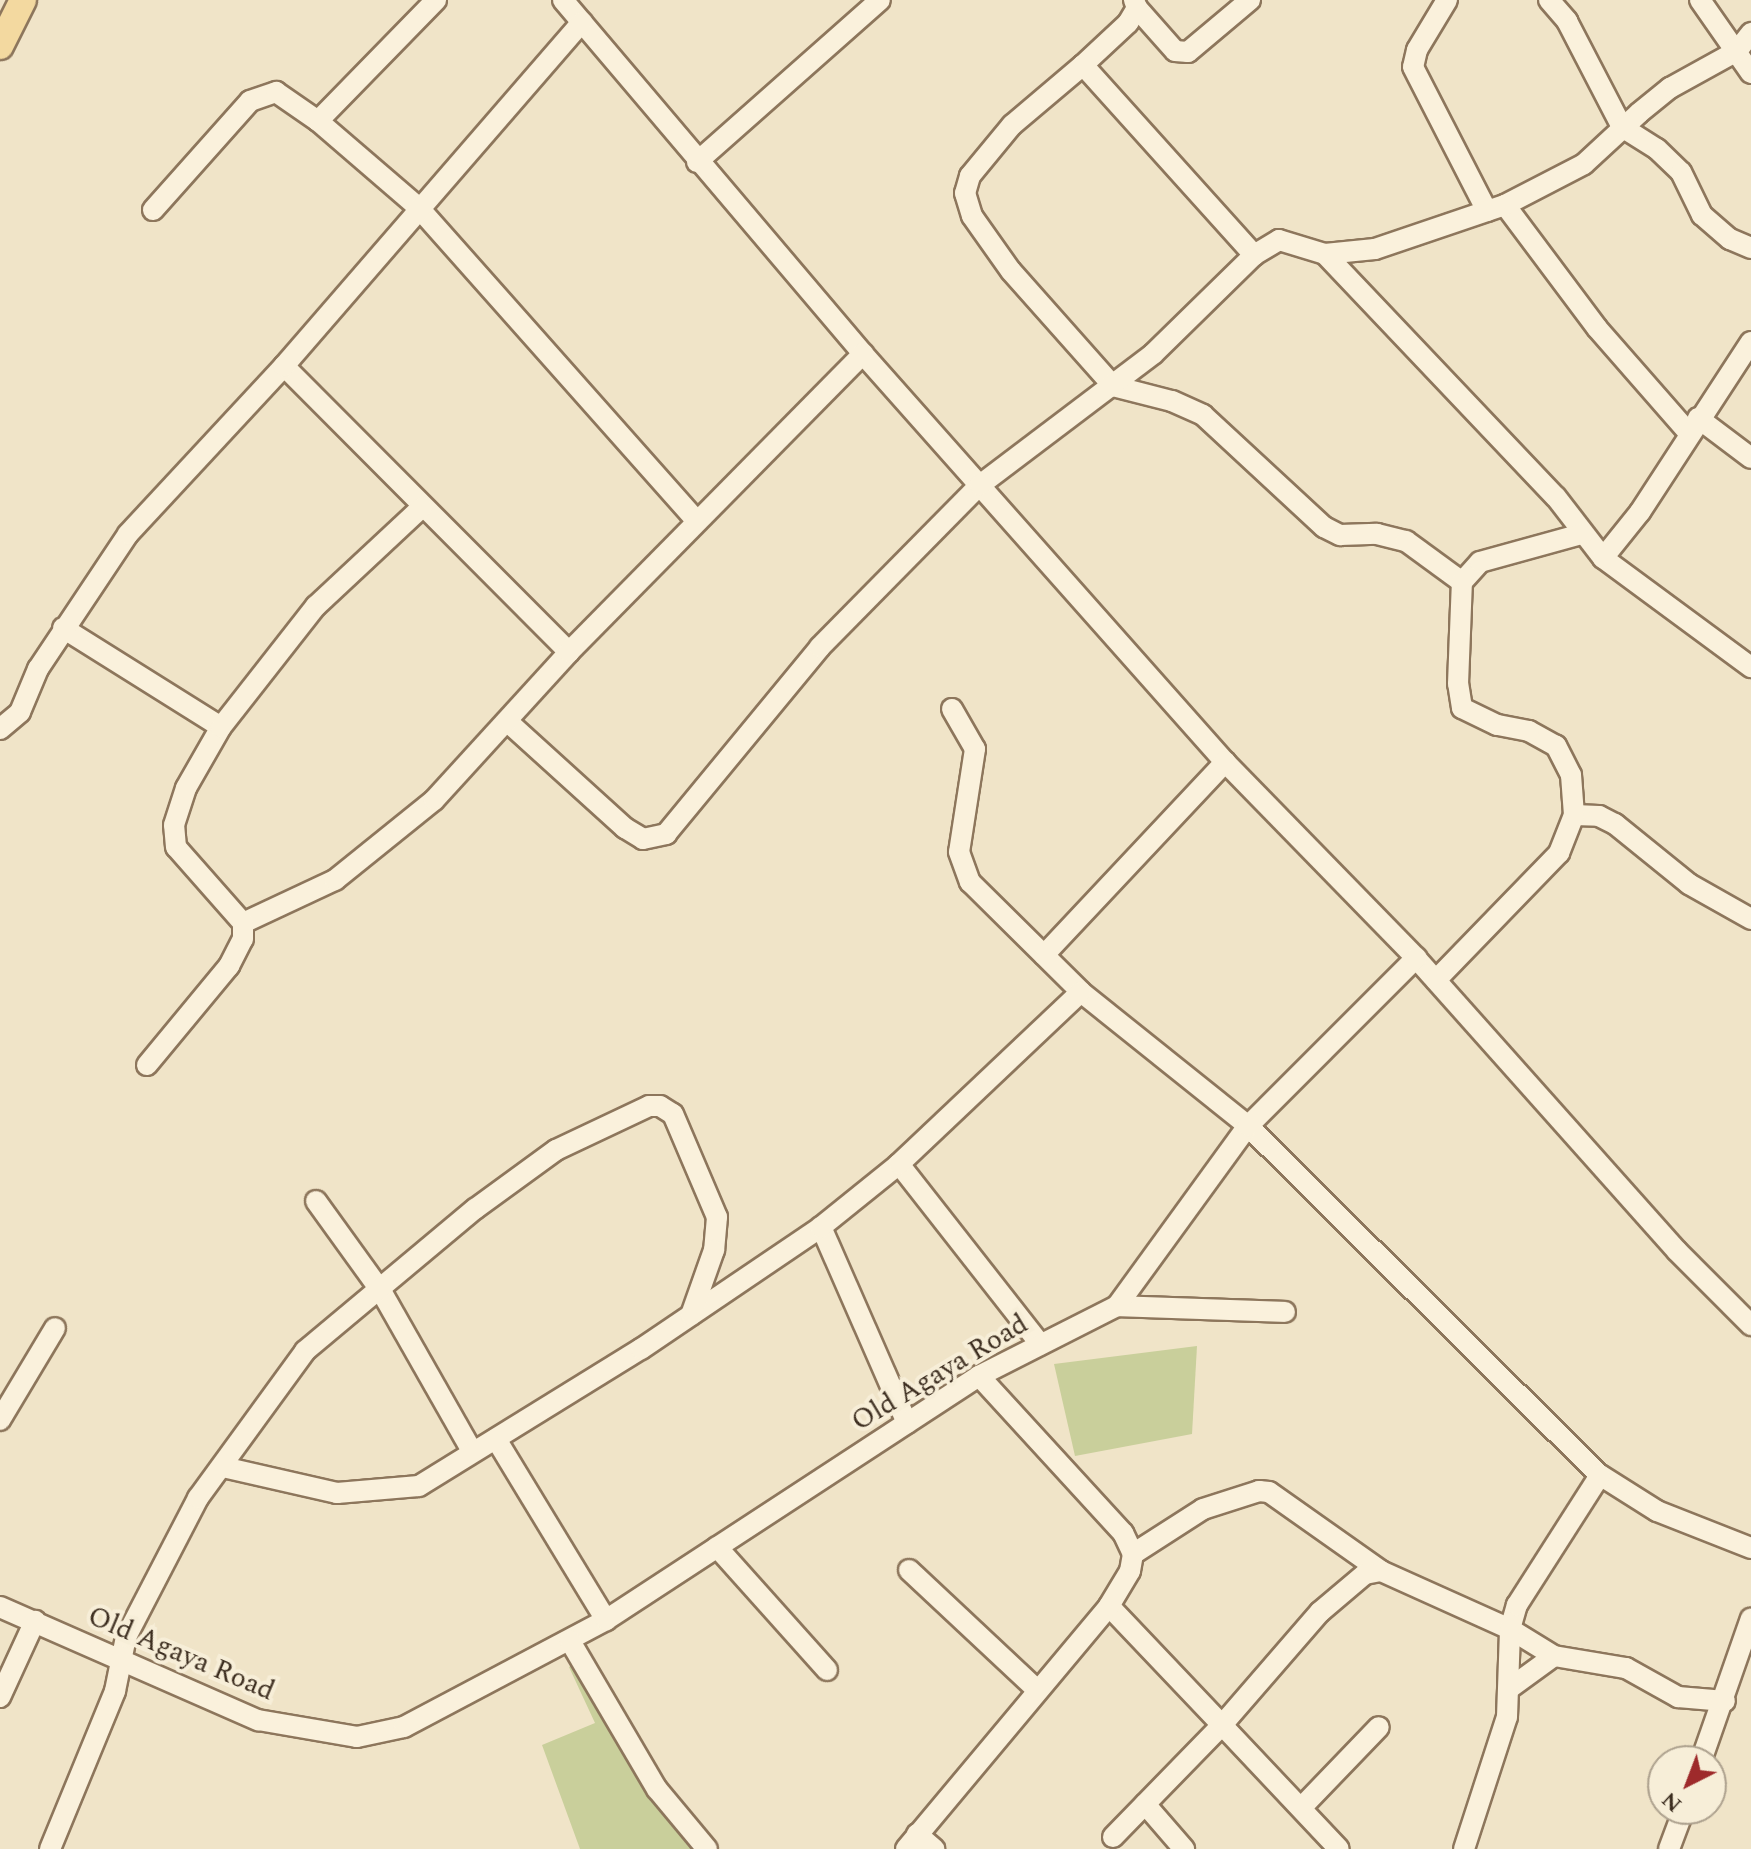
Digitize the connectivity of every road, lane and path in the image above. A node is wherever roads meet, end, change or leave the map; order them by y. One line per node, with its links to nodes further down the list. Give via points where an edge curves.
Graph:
1 (23, 0): 12 (main road)
2 (436, 0): 16 (street)
3 (563, 0): 10 (street)
4 (1250, 0): 8 (street, via 1188,52 1175,51)
5 (1447, 0): 20 (street, via 1417,50 1413,67)
6 (1549, 0): 17 (street, via 1567,21)
7 (1700, 0): 13 (street)
8 (1135, 4): 14 (street)
9 (867, 5): 18 (street)
10 (582, 22): 18 (street); 19 (street)
11 (1751, 33): 13 (street)
12 (0, 46)
13 (1737, 51): 15 (street); 17 (street, via 1670,88)
14 (1083, 65): 24 (street); 28 (street, via 987,152 965,193 972,216 1011,271)
15 (1751, 73)
16 (318, 121): 19 (street); 21 (street, via 276,92 263,93)
17 (1622, 127): 20 (street, via 1584,164); 22 (street, via 1681,172 1702,215 1730,239)
18 (697, 162): 26 (street)
19 (418, 207): 27 (street); 33 (street)
20 (1496, 208): 23 (street, via 1375,249); 29 (street, via 1597,328)
21 (153, 210)
22 (1751, 248)
23 (1325, 254): 24 (street, via 1279,240); 34 (street, via 1505,441)
24 (1254, 255): 28 (street)
25 (1751, 342): 29 (street)
26 (863, 354): 31 (street); 33 (street)
27 (284, 366): 32 (street); 37 (street, via 128,534)
28 (1113, 386): 31 (street); 36 (street, via 1203,415 1324,527 1340,535 1377,534 1406,541)
29 (1694, 425): 30 (street); 35 (street, via 1640,512)
30 (1751, 458)
31 (980, 485): 41 (street, via 820,647 666,834 643,839 625,828); 44 (street)
32 (422, 507): 38 (street); 42 (street, via 316,606)
33 (697, 521): 38 (street)
34 (1582, 534): 35 (street); 36 (street, via 1480,562)
35 (1603, 558): 39 (street)
36 (1462, 582): 45 (street, via 1462,708 1474,718 1529,731 1556,746 1571,775)
37 (63, 628): 42 (street); 43 (street, via 20,712)
38 (569, 652): 41 (street)
39 (1751, 667)
40 (952, 709): 48 (street, via 975,749 959,852 970,882)
41 (508, 722): 47 (street, via 434,800 375,851 335,880)
42 (221, 727): 47 (street, via 186,788 174,825 176,847)
43 (0, 729)
44 (1225, 762): 48 (street); 49 (street)
45 (1574, 815): 46 (street, via 1599,816 1615,824 1689,884); 50 (street, via 1559,853)
46 (1751, 919)
47 (243, 923): 52 (street, via 243,939 229,966)
48 (1044, 955): 51 (street)
49 (1416, 958): 50 (street); 53 (street, Old Agaya Road)
50 (1436, 980): 61 (street, via 1677,1251)
51 (1081, 992): 53 (street); 54 (street)
52 (147, 1065)
53 (1248, 1126): 58 (street, Old Agaya Road); 70 (street)
54 (899, 1164): 56 (street); 63 (street)
55 (316, 1201): 57 (street)
56 (821, 1227): 60 (street); 66 (street)
57 (381, 1291): 60 (street, via 522,1173 582,1138 660,1106 673,1114 717,1217 714,1250); 68 (street); 69 (street, via 305,1351)
58 (1117, 1306): 59 (street); 63 (street, Old Agaya Road)
59 (1285, 1312)
60 (691, 1315): 67 (street)
61 (1751, 1325)
62 (55, 1328): 65 (street)
63 (1040, 1344): 64 (street, Old Agaya Road)
64 (979, 1376): 66 (street, Old Agaya Road); 73 (street, via 1123,1533)
65 (0, 1420)
66 (907, 1423): 71 (street, Old Agaya Road)
67 (496, 1439): 68 (street); 79 (street)
68 (472, 1451): 69 (street, via 419,1486 378,1493 337,1493)
69 (223, 1467): 84 (street, via 176,1537 126,1637)
70 (1600, 1475): 72 (street, via 1657,1511); 81 (street, via 1517,1605)
71 (717, 1547): 79 (street, Old Agaya Road); 85 (street)
72 (1751, 1548)
73 (1133, 1554): 75 (street, via 1203,1509 1259,1491 1269,1492); 76 (street, via 1130,1571)
74 (909, 1570): 87 (street)
75 (1381, 1571): 81 (street); 90 (street, via 1365,1574 1320,1612)
76 (1109, 1606): 87 (street); 90 (street)
77 (0, 1607): 80 (street, Old Agaya Road)
78 (1751, 1618): 89 (street)
79 (606, 1620): 82 (street, Old Agaya Road)
80 (35, 1621): 84 (street, Old Agaya Road); 88 (street)
81 (1510, 1629): 83 (street); 86 (street)
82 (570, 1641): 84 (street, Old Agaya Road, via 404,1727 357,1737 258,1720); 99 (street, via 657,1789)
83 (1554, 1656): 86 (street); 89 (street, via 1626,1668 1678,1697)
84 (122, 1662): 98 (street)
85 (827, 1670)
86 (1510, 1688): 103 (street, via 1507,1717)
87 (1036, 1689): 97 (street)
88 (0, 1697)
89 (1725, 1701): 92 (street)
90 (1222, 1725): 93 (street); 94 (street)
91 (1379, 1727): 94 (street)
92 (1707, 1745)
93 (1145, 1804): 96 (street); 101 (street)
94 (1301, 1808): 102 (street)
95 (1678, 1825): 104 (street)
96 (1113, 1837)
97 (911, 1842): 100 (street)
98 (50, 1849)
99 (707, 1849)
100 (934, 1849)
101 (1184, 1849)
102 (1339, 1849)
103 (1464, 1849)
104 (1669, 1849)

